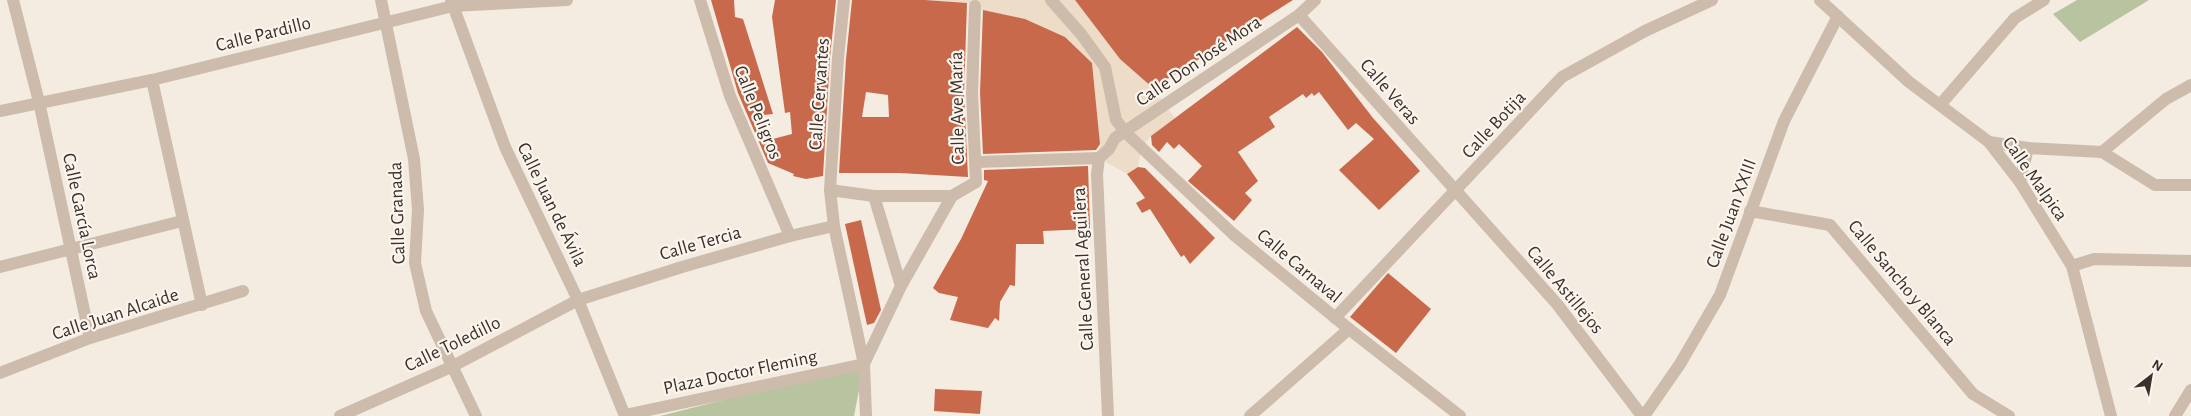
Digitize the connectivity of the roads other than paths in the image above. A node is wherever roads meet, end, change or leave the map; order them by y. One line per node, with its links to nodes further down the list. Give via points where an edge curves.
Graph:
1 (13, 0): 18 (street, Calle García Lorca)
2 (381, 0): 15 (street, Calle Granada)
3 (567, 0): 11 (street, Calle Pardillo)
4 (700, 0): 36 (street, Calle Peligros, via 730,96)
5 (844, 0): 29 (street, Calle Cervantes)
6 (1051, 0): 21 (street, Calle Carnaval, via 1105,67 1116,120)
7 (1315, 0): 13 (street, Calle Don José Mora)
8 (1712, 0): 30 (street, Calle Botija, via 1644,31 1562,77)
9 (1820, 0): 14 (street, Calle Malpica)
10 (2044, 0): 19 (street, via 2015,18)
11 (452, 3): 15 (street, Calle Pardillo); 43 (street, Calle Juan de Ávila, via 505,147)
12 (975, 6): 26 (street, Calle Ave María, via 972,93)
13 (1299, 15): 21 (street, Calle Don José Mora); 30 (street, Calle Veras)
14 (1838, 16): 19 (street, Calle Malpica, via 1909,82); 33 (street, Calle Juan XXIII, via 1784,121)
15 (386, 21): 16 (street, Calle Pardillo); 49 (street, Calle Granada, via 414,159 418,210 415,263 426,311)
16 (152, 80): 18 (street, Calle Pardillo); 34 (street)
17 (2191, 85): 24 (street, via 2166,99)
18 (39, 102): 20 (street, Calle Pardillo); 37 (street, Calle García Lorca)
19 (1940, 105): 22 (street, Calle Malpica)
20 (0, 111)
21 (1125, 132): 25 (street, via 1115,138); 45 (street, Calle Carnaval, via 1233,234)
22 (1989, 142): 23 (street); 27 (street, Calle Malpica)
23 (2028, 148): 24 (street); 27 (street)
24 (2102, 152): 28 (street, via 2155,184)
25 (1100, 158): 26 (street); 56 (street, Calle General Aguilera, via 1097,174)
26 (976, 162): 32 (street, Calle Ave María, via 976,182)
27 (2020, 182): 39 (street, Calle Malpica)
28 (2191, 185)
29 (830, 190): 31 (street); 35 (street, Calle Cervantes)
30 (1455, 192): 45 (street, Calle Botija); 59 (street, Calle Astillejos, via 1557,304)
31 (874, 196): 32 (street); 41 (street)
32 (952, 196): 41 (street)
33 (1750, 211): 59 (street, Calle Juan XXIII, via 1720,295 1680,364); 60 (street, Calle Sancho y Blanca, via 1830,226 1973,394)
34 (182, 221): 37 (street); 44 (street)
35 (834, 226): 36 (street, Calle Tercia); 48 (street, Calle Cervantes)
36 (790, 236): 43 (street, Calle Tercia)
37 (71, 250): 40 (street); 47 (street, Calle García Lorca)
38 (2191, 261): 39 (street, via 2094,258)
39 (2072, 266): 61 (street, Calle Malpica)
40 (0, 267)
41 (901, 286): 48 (street)
42 (243, 291): 44 (street, Calle Juan Alcaide)
43 (578, 300): 49 (street, Calle Toledillo); 54 (street, Calle Juan de Ávila)
44 (202, 305): 47 (street, Calle Juan Alcaide)
45 (1335, 318): 46 (street, Calle Carnaval)
46 (1349, 329): 57 (street); 58 (street, Calle Carnaval)
47 (90, 338): 50 (street, Calle Juan Alcaide)
48 (864, 364): 54 (street, Plaza Doctor Fleming); 55 (street, Calle Cervantes)
49 (451, 367): 52 (street, Calle Toledillo); 53 (street, Calle Granada)
50 (0, 373)
51 (2191, 390): 62 (street)
52 (340, 416)
53 (476, 416)
54 (625, 416)
55 (866, 416)
56 (1108, 416)
57 (1250, 416)
58 (1460, 416)
59 (1643, 416)
60 (2009, 416)
61 (2111, 416)
62 (2175, 416)

